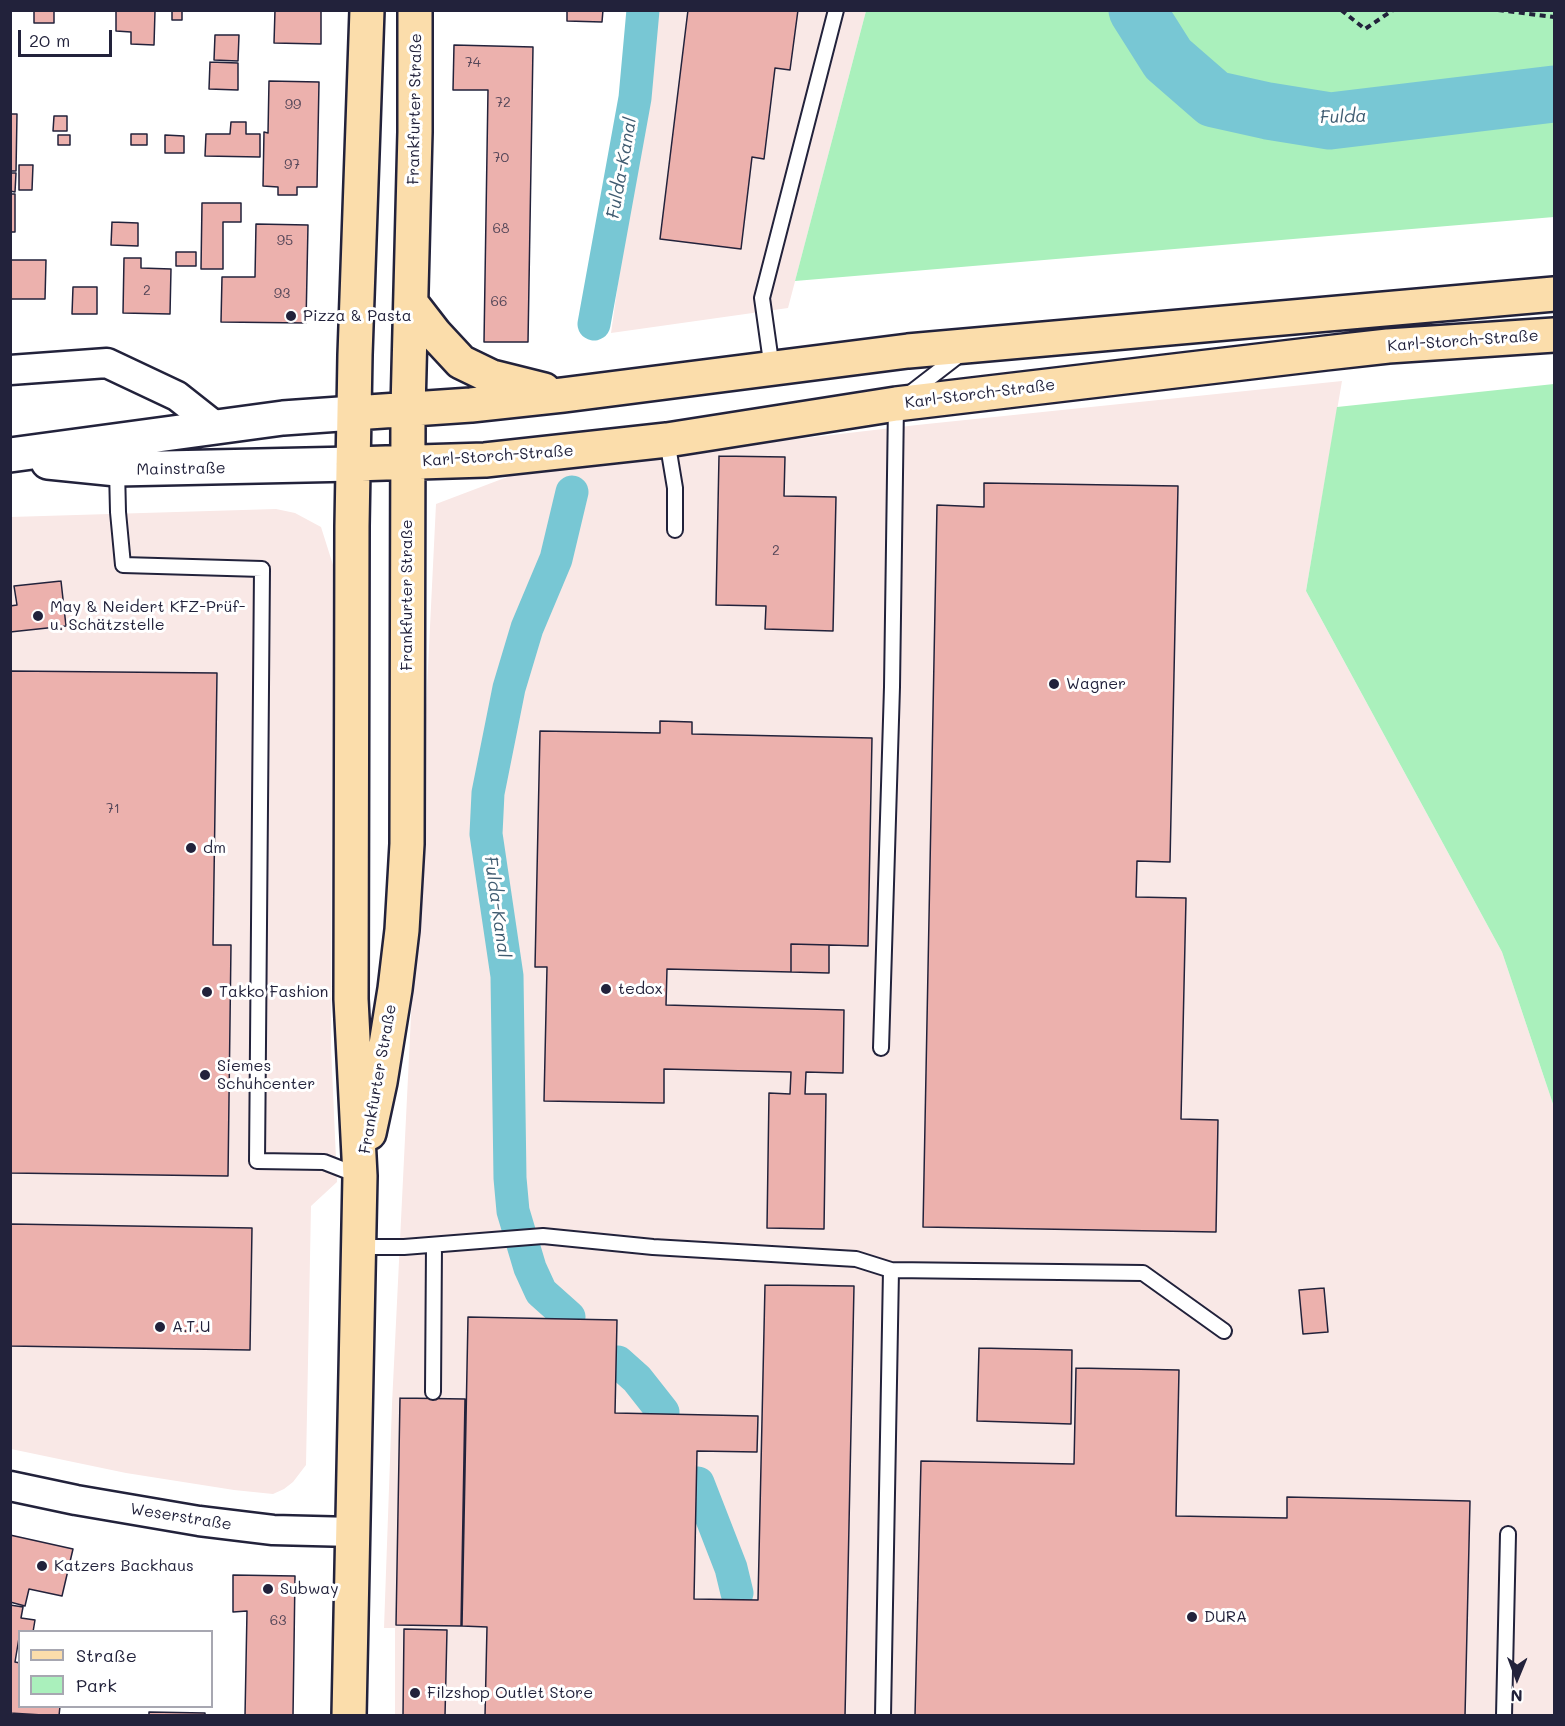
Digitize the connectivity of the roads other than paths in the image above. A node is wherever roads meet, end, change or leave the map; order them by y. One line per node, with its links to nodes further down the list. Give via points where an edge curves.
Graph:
1 (367, 10): 13 (main road, Frankfurter Straße)
2 (415, 10): 5 (main road, Frankfurter Straße)
3 (836, 10): 8 (lane, via 762,298)
4 (1554, 294): 7 (main road)
5 (411, 303): 10 (main road, via 461,362 492,377); 12 (main road, Frankfurter Straße)
6 (1554, 335): 11 (main road, Karl-Storch-Straße, via 1326,352)
7 (973, 345): 8 (main road); 11 (lane)
8 (772, 369): 10 (main road)
9 (10, 370): 14 (street, via 107,363 177,396)
10 (563, 395): 12 (main road)
11 (896, 404): 15 (main road, Karl-Storch-Straße); 21 (lane)
12 (408, 410): 13 (main road); 17 (main road, Frankfurter Straße)
13 (354, 413): 14 (main road, Mainstraße); 18 (main road, Frankfurter Straße)
14 (215, 426): 16 (main road, Mainstraße)
15 (667, 440): 17 (main road, Karl-Storch-Straße, via 485,459); 20 (lane, via 675,488)
16 (10, 457): 19 (main road, Mainstraße)
17 (407, 462): 18 (main road, Karl-Storch-Straße); 22 (main road, Frankfurter Straße, via 407,844 402,930 380,1082)
18 (353, 464): 19 (main road, Mainstraße); 22 (main road, Frankfurter Straße, via 351,999)
19 (117, 470): 22 (lane, via 123,565 262,569 256,1161 324,1162)
20 (675, 530)
21 (880, 1048)
22 (360, 1176): 24 (main road, Frankfurter Straße)
23 (434, 1245): 24 (lane); 25 (lane, via 543,1236 856,1259); 27 (lane)
24 (358, 1247): 29 (main road, Frankfurter Straße)
25 (891, 1270): 26 (lane, via 1143,1273); 32 (lane)
26 (1224, 1331)
27 (433, 1392)
28 (10, 1486): 29 (street, Weserstraße, via 199,1521 273,1530)
29 (353, 1532): 31 (main road, Frankfurter Straße)
30 (1508, 1534): 33 (lane)
31 (349, 1716)
32 (883, 1716)
33 (1504, 1716)

